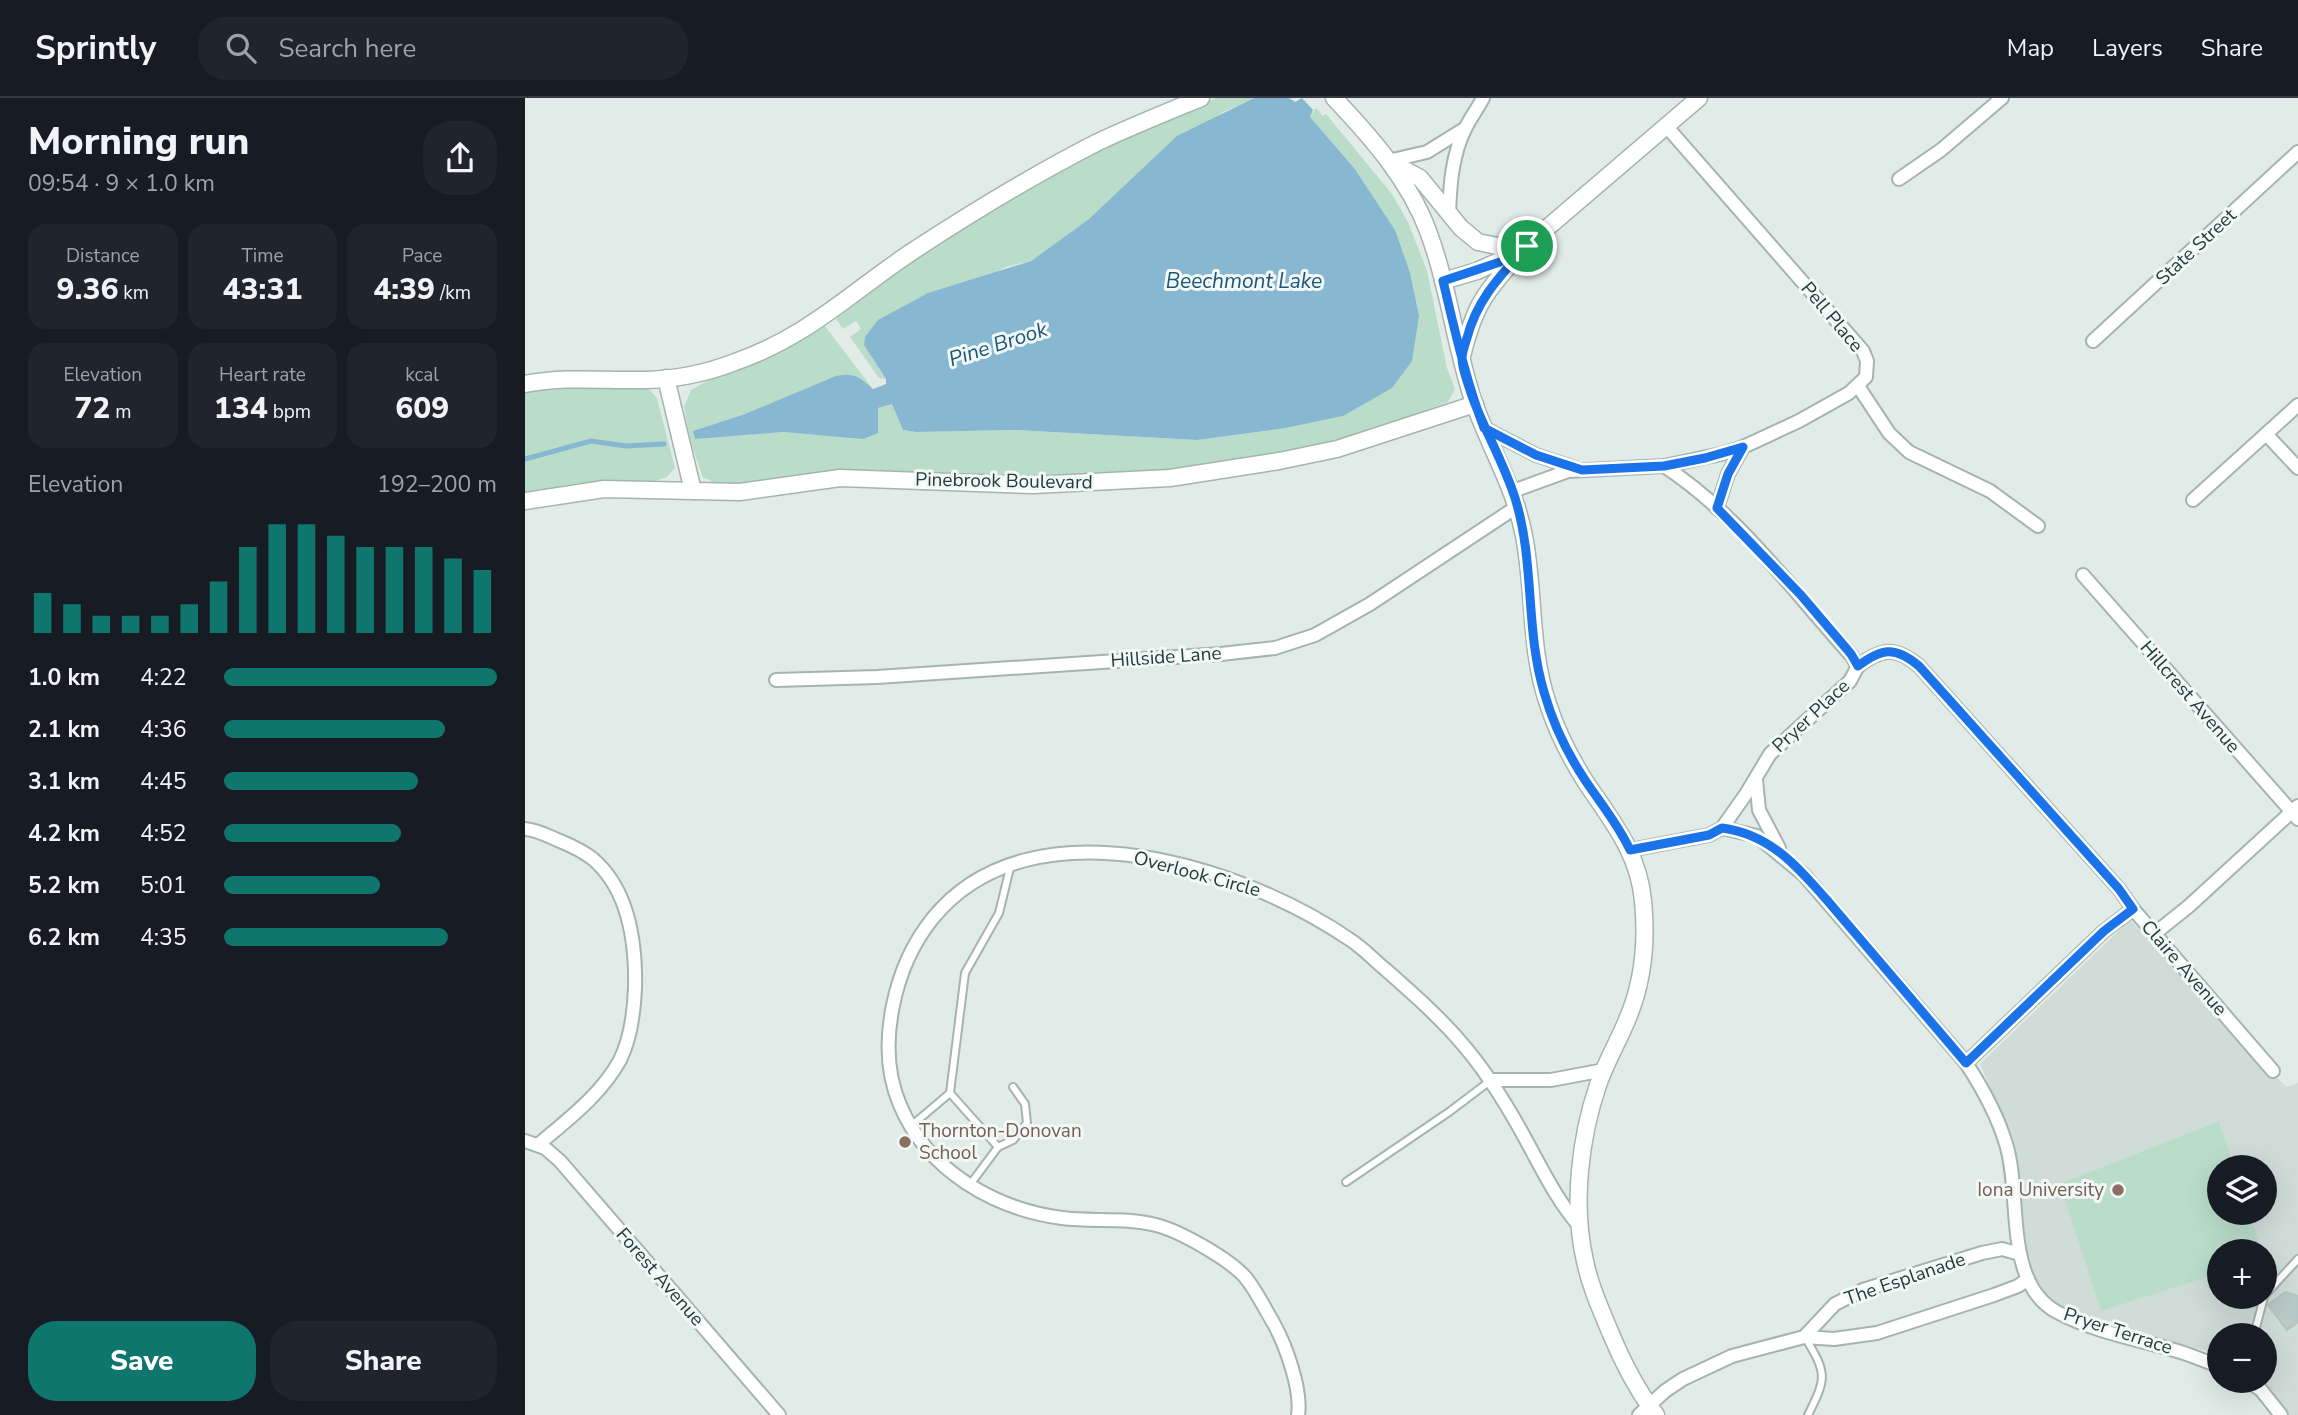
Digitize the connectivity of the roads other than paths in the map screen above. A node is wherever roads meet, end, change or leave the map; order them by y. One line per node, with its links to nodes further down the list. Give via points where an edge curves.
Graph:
1 (1201, 98): 16 (street, via 1099,142 999,198 908,255 794,337 731,364)
2 (1334, 98): 9 (street)
3 (1483, 98): 7 (street)
4 (1699, 98): 6 (street)
5 (2002, 98): 10 (street)
6 (1667, 127): 12 (street); 18 (street, Pell Place, via 1863,351 1868,371)
7 (1465, 129): 9 (street, via 1427,152); 11 (street, via 1451,175)
8 (2298, 152): 14 (street, State Street)
9 (1388, 161): 11 (street, via 1420,178); 13 (street, via 1422,215)
10 (1899, 179)
11 (1450, 215): 12 (street, via 1468,235 1484,244)
12 (1530, 243): 13 (street, via 1500,262); 15 (street, via 1483,296)
13 (1443, 281): 15 (street)
14 (2093, 341)
15 (1462, 358): 19 (street)
16 (666, 378): 17 (street); 27 (street)
17 (525, 384)
18 (1858, 386): 23 (street, via 1794,424); 32 (street, via 1889,433 1909,452 1990,491)
19 (1475, 404): 21 (street); 27 (street, Pinebrook Boulevard, via 1337,449 1170,478 1033,485 840,478 748,491)
20 (2298, 404): 22 (street)
21 (1484, 428): 26 (street, via 1536,455); 28 (street)
22 (2266, 434): 25 (street); 30 (street)
23 (1743, 447): 24 (street); 31 (street)
24 (1664, 466): 26 (street); 31 (street, Pryer Place)
25 (2298, 468)
26 (1582, 470): 28 (street, via 1556,474)
27 (693, 491): 29 (street, Pinebrook Boulevard, via 604,489)
28 (1515, 498): 35 (street, Hillside Lane, via 1370,604 1315,635 1275,648); 40 (street, via 1544,692 1567,750)
29 (525, 500)
30 (2193, 500)
31 (1717, 508): 34 (street, Pryer Place, via 1794,587)
32 (2038, 526)
33 (2083, 575): 37 (street, Hillcrest Avenue)
34 (1858, 666): 36 (street, Pryer Place, via 1850,681 1770,754); 43 (street, Claire Avenue, via 1875,653 1887,651 1901,653 1919,666)
35 (776, 680)
36 (1756, 778): 38 (street, Pryer Place); 41 (street, Pryer Terrace, via 1763,819)
37 (2296, 812): 44 (street)
38 (1722, 828): 40 (street, via 1709,835); 41 (street, Pryer Terrace, via 1757,836)
39 (525, 829): 52 (street, via 537,830 595,860 618,890 625,909 635,971 630,1036 619,1062 581,1108)
40 (1630, 850): 46 (street, via 1643,901 1642,968 1628,1019)
41 (1784, 857): 45 (street, Pryer Terrace, via 1849,925)
42 (1010, 865): 48 (street, Overlook Circle, via 1047,854 1119,853 1230,879 1277,897 1351,940 1421,1001); 50 (lane, via 999,913 965,973); 51 (street, Overlook Circle, via 965,887 933,918 899,978 890,1020 889,1056 899,1104)
43 (2133, 909): 44 (street, Claire Avenue); 45 (street)
44 (2154, 934): 47 (street, Claire Avenue)
45 (1966, 1063): 57 (street, Pryer Terrace, via 1988,1097 2007,1145)
46 (1604, 1070): 48 (street, via 1551,1080); 56 (street, via 1585,1135)
47 (2273, 1071)
48 (1492, 1080): 54 (lane); 56 (street, Overlook Circle, via 1556,1195)
49 (1013, 1087): 53 (lane, via 1025,1104 1027,1124 1013,1140)
50 (950, 1093): 51 (lane); 53 (lane)
51 (911, 1126): 55 (street, Overlook Circle, via 933,1155)
52 (531, 1143): 65 (street, Forest Avenue, via 560,1161)
53 (998, 1147): 55 (lane)
54 (1346, 1182)
55 (969, 1186): 66 (street, Overlook Circle, via 1007,1205 1054,1216 1158,1225 1224,1259 1246,1278 1283,1343)
56 (1580, 1227): 64 (street, via 1602,1314)
57 (2020, 1254): 59 (street, Pryer Terrace); 61 (street, The Esplanade, via 2002,1249 1982,1253 1863,1290 1835,1304)
58 (2298, 1259): 60 (lane)
59 (2028, 1279): 61 (street, The Esplanade, via 1994,1295 1877,1333 1834,1339); 62 (street, Pryer Terrace, via 2043,1302 2057,1312)
60 (2277, 1282)
61 (1804, 1337): 64 (street, The Esplanade, via 1716,1362 1665,1391); 67 (lane, via 1819,1361 1823,1386)
62 (2207, 1361)
63 (2263, 1393): 68 (street)
64 (1648, 1412)
65 (779, 1415)
66 (1299, 1415)
67 (1808, 1415)
68 (2281, 1415)

